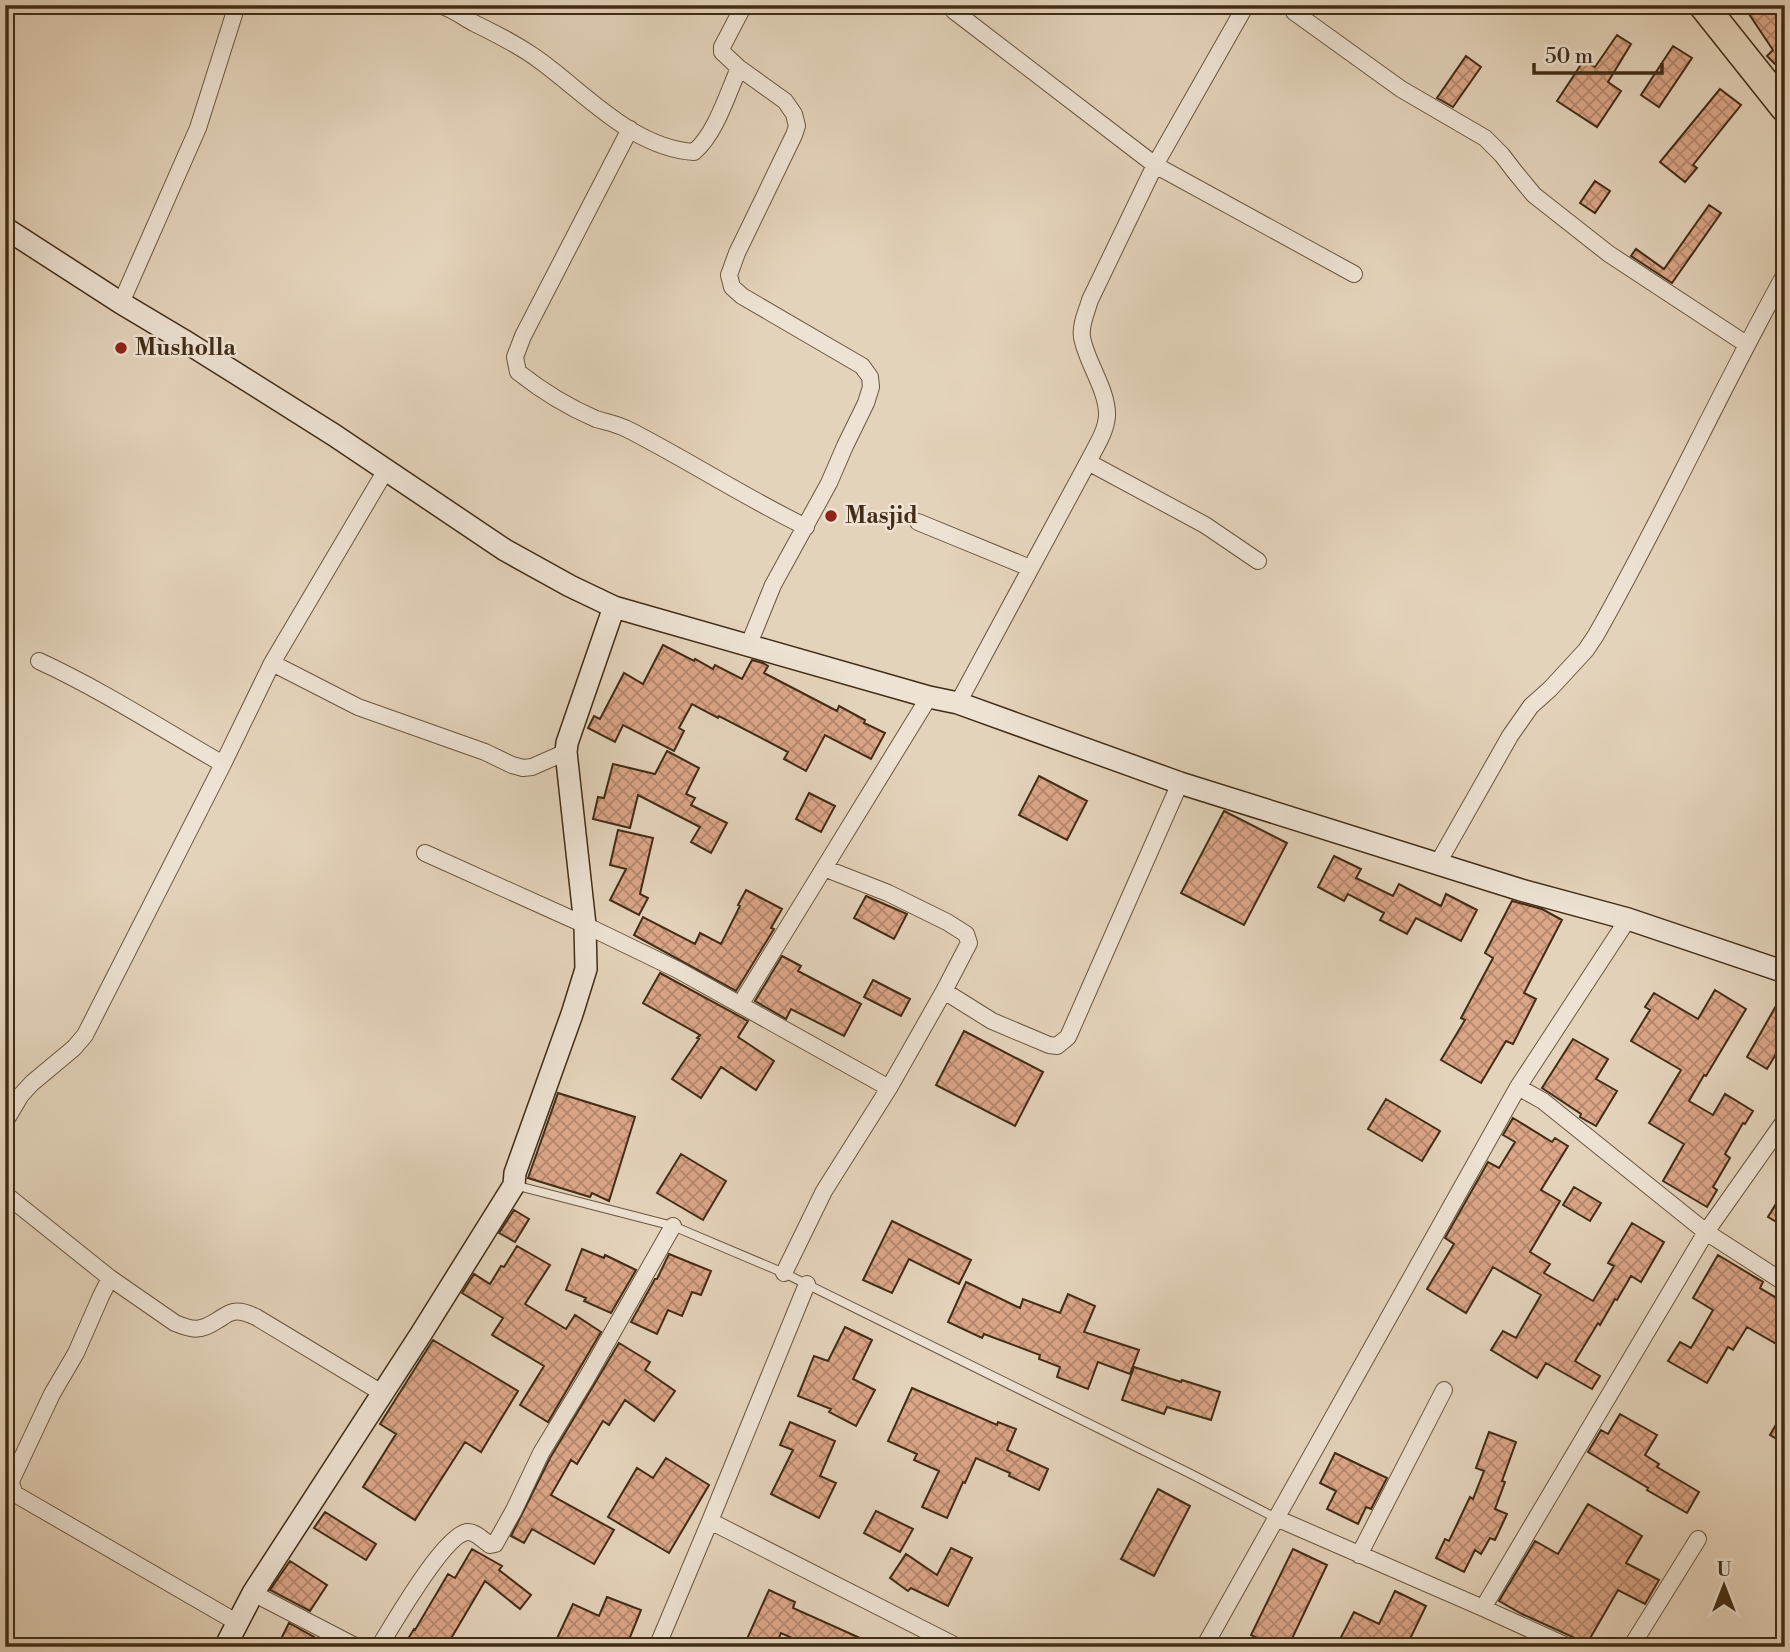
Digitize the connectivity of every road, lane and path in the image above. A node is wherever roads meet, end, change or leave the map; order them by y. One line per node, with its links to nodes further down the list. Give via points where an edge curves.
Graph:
1 (237, 5): 16 (street, via 198,128)
2 (440, 5): 8 (street)
3 (744, 5): 9 (street, via 721,49)
4 (950, 5): 12 (street)
5 (1246, 5): 12 (street)
6 (1703, 5): 10 (highway)
7 (1292, 8): 17 (street, via 1401,89 1485,138 1534,195 1609,254)
8 (462, 10): 11 (street, via 538,59)
9 (739, 68): 11 (street, via 710,134 694,152 659,144); 21 (street, via 785,101 797,126 737,253 729,275 732,287 862,366 870,377 866,403)
10 (1785, 108)
11 (630, 129): 21 (street, via 523,336 515,357 518,372 566,404 624,428)
12 (1155, 165): 14 (street); 18 (street, via 1084,321 1082,335 1107,416)
13 (5, 229): 16 (street)
14 (1354, 274)
15 (1785, 274): 17 (street)
16 (121, 303): 19 (street)
17 (1746, 344): 34 (street, via 1596,635 1510,736)
18 (1088, 462): 22 (street, via 1205,525); 23 (street)
19 (386, 470): 24 (street, via 539,571); 27 (street)
20 (918, 522): 23 (street)
21 (806, 527): 25 (street, via 773,585)
22 (1258, 561)
23 (1030, 568): 29 (street)
24 (614, 607): 25 (street); 30 (street)
25 (749, 644): 28 (street)
26 (38, 661): 31 (street)
27 (272, 663): 30 (street, via 358,707 512,765 532,768); 31 (street)
28 (929, 696): 29 (street); 35 (street)
29 (958, 703): 32 (street)
30 (566, 752): 37 (street)
31 (223, 764): 44 (street, via 85,1035 32,1083)
32 (1180, 783): 34 (street); 39 (street, via 1068,1037 1057,1046 1049,1045 992,1021)
33 (425, 853): 37 (street)
34 (1438, 863): 36 (street)
35 (824, 868): 39 (street, via 888,893 966,934 969,943); 40 (street)
36 (1628, 919): 38 (street); 41 (street)
37 (585, 925): 40 (street); 45 (street, via 584,979)
38 (1785, 972)
39 (944, 991): 42 (street)
40 (740, 1005): 42 (street)
41 (1518, 1087): 48 (street, via 1543,1101); 55 (street)
42 (889, 1088): 49 (street, via 824,1191)
43 (1785, 1120): 48 (street)
44 (5, 1122)
45 (514, 1185): 47 (lane); 54 (street)
46 (5, 1194): 50 (street)
47 (673, 1226): 49 (lane); 65 (street, via 541,1453 495,1544 468,1532 454,1541 429,1568)
48 (1706, 1232): 51 (street); 60 (street)
49 (784, 1273): 52 (lane)
50 (110, 1279): 54 (street, via 186,1328 206,1328 234,1311 256,1317); 61 (street, via 12,1479 12,1489)
51 (1785, 1283)
52 (807, 1284): 55 (lane); 56 (street)
53 (1444, 1390): 58 (street)
54 (382, 1393): 59 (street)
55 (1276, 1518): 58 (street); 67 (street)
56 (710, 1521): 62 (street); 66 (street)
57 (1698, 1539): 69 (street)
58 (1359, 1555): 60 (street)
59 (253, 1593): 61 (street); 64 (street)
60 (1483, 1608): 68 (street)
61 (238, 1623): 63 (street)
62 (949, 1645)
63 (225, 1647)
64 (357, 1647)
65 (379, 1647)
66 (657, 1647)
67 (1204, 1647)
68 (1569, 1647)
69 (1631, 1647)

